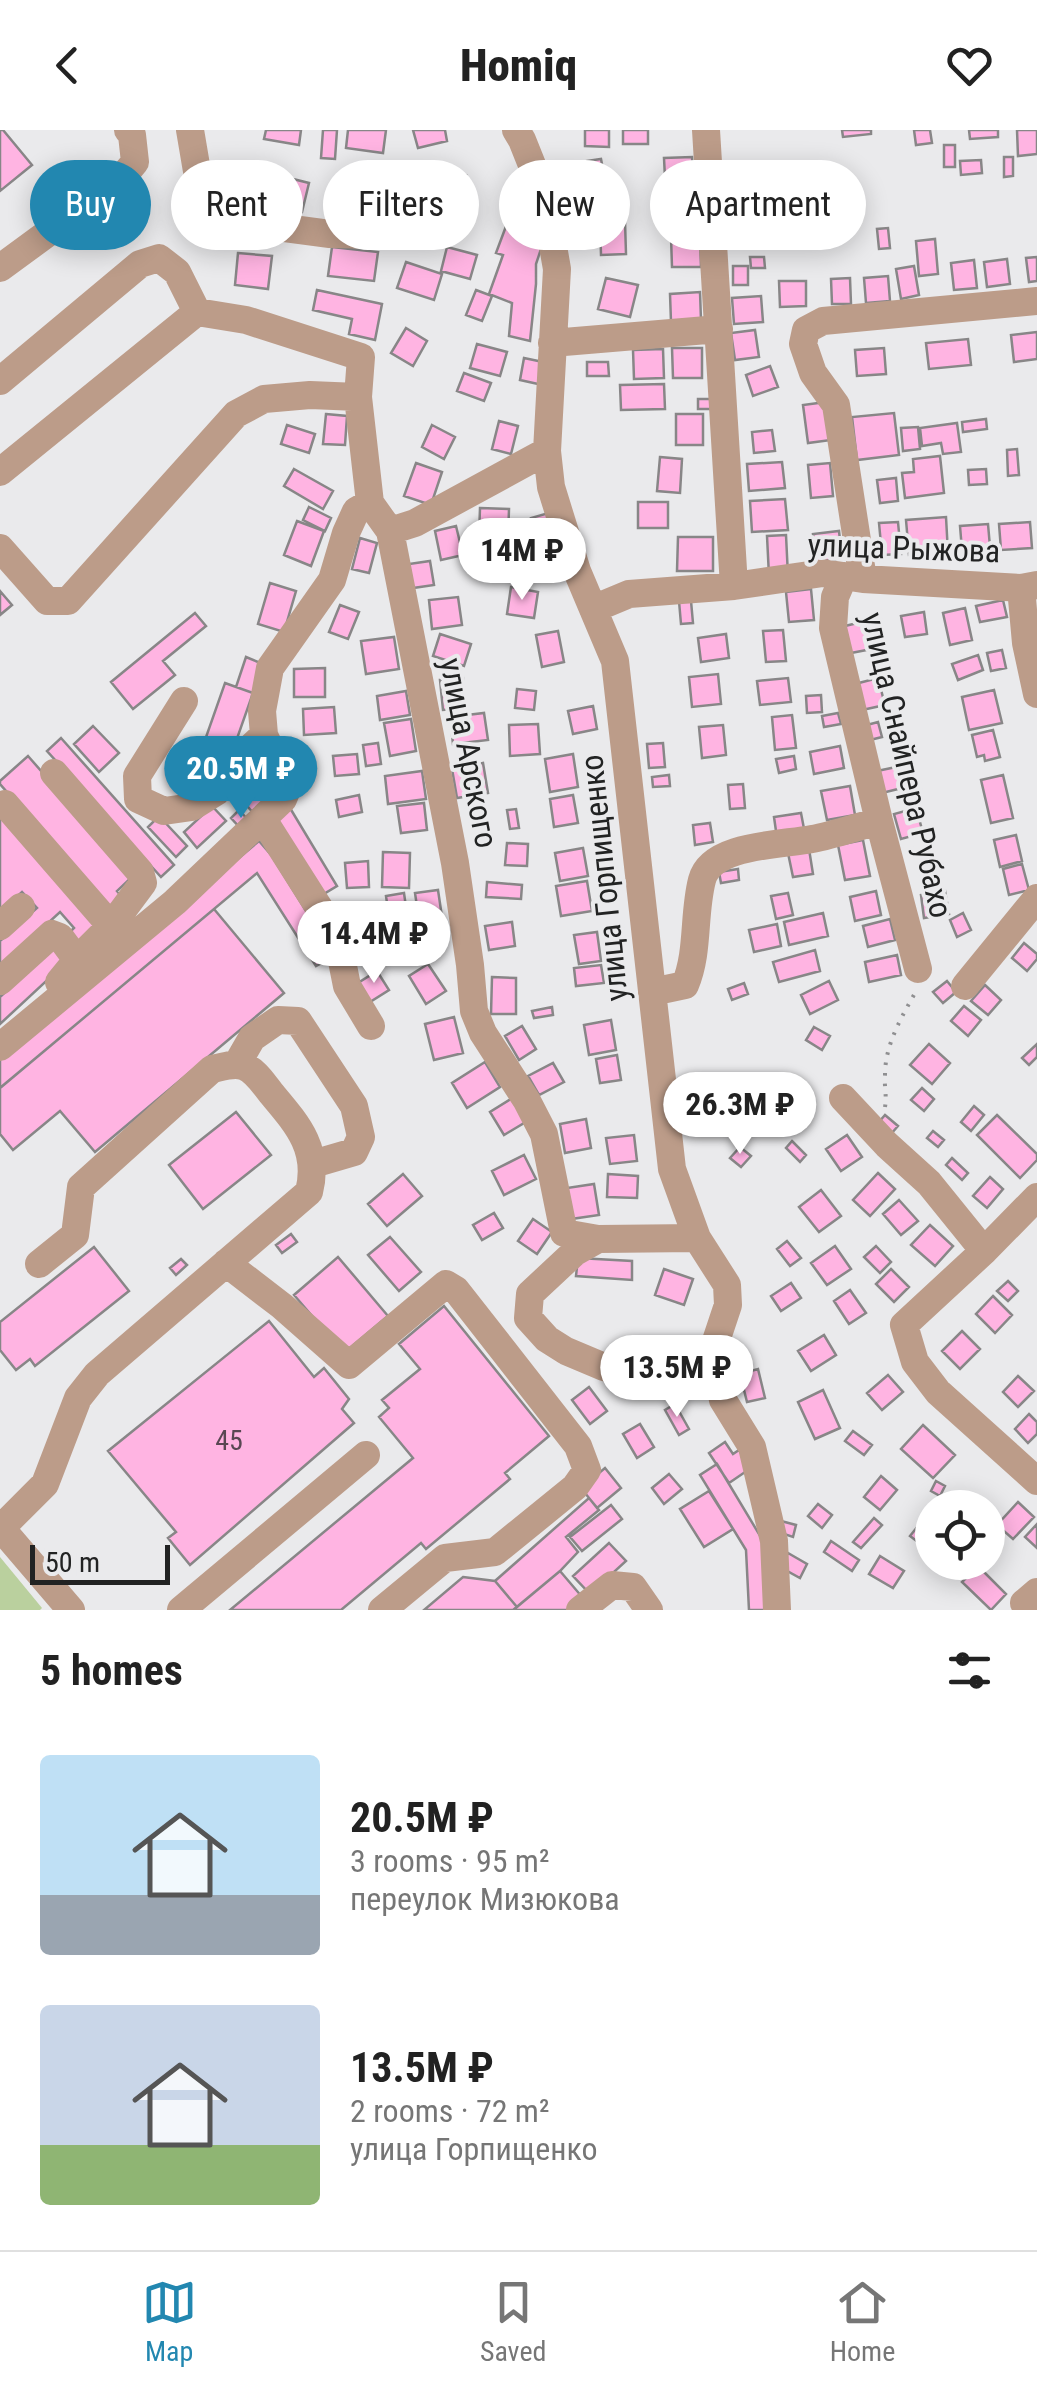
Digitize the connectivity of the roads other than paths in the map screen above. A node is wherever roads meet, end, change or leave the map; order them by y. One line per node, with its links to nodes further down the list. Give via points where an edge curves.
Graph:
1 (128, 130): 6 (street, via 136,162 120,180)
2 (190, 130): 5 (street, via 199,183 220,210 262,225)
3 (516, 130): 10 (street, улица Горпищенко, via 544,195 557,270)
4 (706, 130): 9 (street)
5 (323, 233)
6 (0, 268)
7 (1037, 301): 18 (street, via 824,322 806,330 802,344 813,372 836,405)
8 (197, 312): 11 (street, via 177,272 159,258 140,264); 12 (street, улица Арского, via 246,320 361,357); 14 (street)
9 (719, 329): 10 (street); 19 (street)
10 (552, 343): 13 (street, улица Горпищенко)
11 (0, 381)
12 (360, 407): 15 (street, улица Арского); 17 (street, via 310,395 264,399 236,414 68,601 47,602)
13 (548, 451): 16 (street); 21 (street, улица Горпищенко, via 551,486)
14 (0, 472)
15 (370, 502): 16 (street, улица Арского); 24 (street, via 356,511 332,580 270,668)
16 (390, 531): 46 (street, улица Арского, via 455,864 474,1011 544,1134 564,1233)
17 (0, 548)
18 (853, 578): 19 (street, улица Рыжова, via 823,573); 20 (street, улица Рыжова); 28 (street, улица Снайпера Рубахо, via 834,597 834,628)
19 (734, 586): 21 (street, улица Рыжова, via 629,594)
20 (1029, 586): 22 (street, via 1026,643)
21 (593, 609): 37 (street, улица Горпищенко, via 615,661)
22 (1037, 694)
23 (184, 701): 24 (street, via 137,776 138,800 164,811 192,807 216,792)
24 (264, 736): 27 (street, via 288,787)
25 (54, 773): 32 (street, via 140,872 143,883)
26 (5, 804): 32 (street)
27 (264, 820): 38 (street); 39 (street, via 337,936 347,986)
28 (878, 821): 34 (street, улица Снайпера Рубахо); 37 (street, via 716,859 703,874 684,986)
29 (1037, 898): 36 (street)
30 (21, 906): 31 (street)
31 (0, 926)
32 (111, 926): 33 (street)
33 (77, 960): 35 (street, via 52,934); 38 (street, via 50,994)
34 (918, 969)
35 (0, 981)
36 (965, 986)
37 (652, 992): 45 (street, улица Горпищенко, via 672,1169)
38 (53, 1005): 40 (street)
39 (372, 1026)
40 (0, 1047)
41 (237, 1064): 43 (street, via 252,1070 301,1129); 43 (street, via 252,1038 278,1020 298,1021 354,1106 361,1137 354,1152); 49 (street, via 212,1069 81,1187 75,1235)
42 (843, 1098): 47 (street, via 929,1183)
43 (313, 1164): 48 (street, via 308,1192)
44 (1037, 1198): 47 (street)
45 (697, 1238): 46 (street); 50 (street, улица Горпищенко, via 726,1285 728,1305)
46 (598, 1239): 50 (street, via 530,1294 528,1318 546,1339 642,1378)
47 (984, 1251): 52 (street, via 904,1325 915,1362 938,1392)
48 (226, 1263): 53 (street, via 97,1374 78,1398 45,1484); 56 (street, via 349,1365 446,1284 578,1446 587,1470 575,1488 495,1552 445,1558)
49 (39, 1264)
50 (713, 1350): 59 (street, улица Горпищенко, via 723,1400 752,1447 774,1541)
51 (366, 1455): 55 (street)
52 (1037, 1481)
53 (0, 1528): 54 (street)
54 (70, 1610)
55 (182, 1610)
56 (382, 1610)
57 (580, 1610): 58 (street, via 612,1585 634,1587)
58 (649, 1610)
59 (777, 1610)

